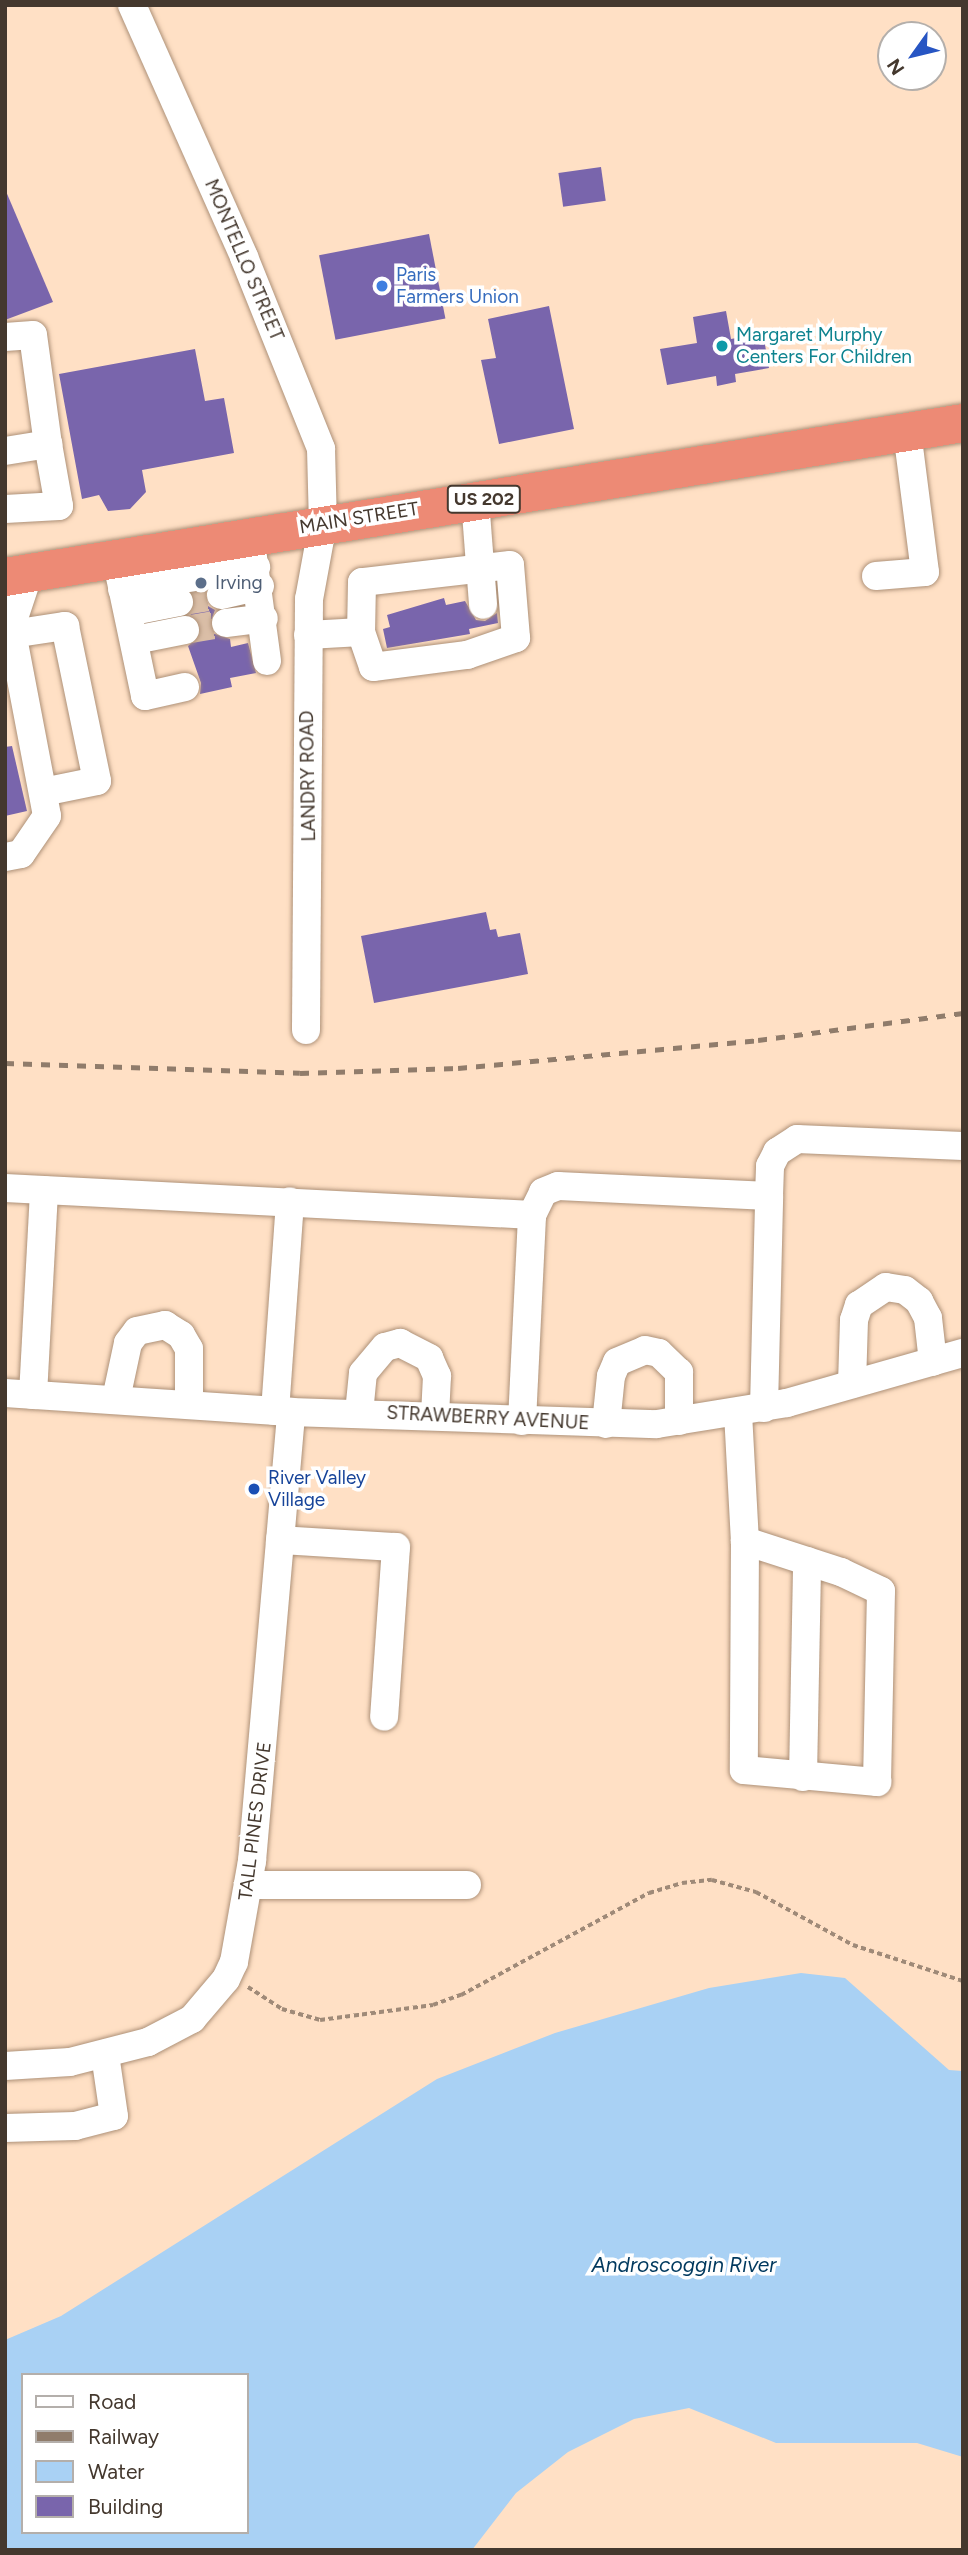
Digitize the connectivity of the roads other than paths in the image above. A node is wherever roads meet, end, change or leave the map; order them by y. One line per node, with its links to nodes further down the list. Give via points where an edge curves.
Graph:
1 (132, 5): 9 (street, MONTELLO STREET, via 310,419 324,472)
2 (5, 338): 5 (street, via 33,335)
3 (963, 423): 4 (highway, MAIN STREET / US 202)
4 (907, 431): 7 (highway, MAIN STREET / US 202); 12 (street, via 925,572)
5 (48, 444): 6 (street); 8 (street, via 60,506)
6 (5, 452)
7 (475, 500): 9 (highway, MAIN STREET / US 202); 10 (street)
8 (5, 509)
9 (323, 523): 13 (highway, MAIN STREET / US 202); 16 (street, LANDRY ROAD)
10 (481, 569): 19 (street); 19 (street, via 510,565 516,638); 22 (street, via 362,582)
11 (17, 575): 14 (highway, MAIN STREET / US 202); 20 (street)
12 (876, 576)
13 (258, 581): 14 (highway, MAIN STREET / US 202); 15 (street); 16 (street); 18 (street); 25 (street)
14 (122, 586): 17 (street); 24 (street)
15 (221, 595)
16 (309, 599): 23 (street, LANDRY ROAD)
17 (180, 602)
18 (226, 623)
19 (485, 626): 22 (street, via 467,654 373,667)
20 (9, 627): 27 (street); 27 (street, via 65,626 97,780)
21 (185, 630): 24 (street)
22 (361, 632): 23 (street)
23 (308, 635): 29 (street, LANDRY ROAD)
24 (135, 640): 26 (street, via 145,696)
25 (267, 661)
26 (185, 687)
27 (43, 793): 28 (street, via 47,816 21,854)
28 (5, 857)
29 (306, 1030)
30 (963, 1146): 33 (street, via 797,1139 777,1152 770,1166)
31 (5, 1188): 32 (street)
32 (44, 1189): 34 (street); 40 (street)
33 (769, 1196): 35 (street, via 558,1186 543,1192); 43 (street)
34 (290, 1202): 35 (street); 44 (street, TALL PINES DRIVE)
35 (532, 1215): 47 (street)
36 (963, 1353): 37 (street, STRAWBERRY AVENUE)
37 (933, 1362): 38 (street, STRAWBERRY AVENUE); 38 (street, via 928,1318 919,1301 905,1290 886,1287 865,1300 854,1320)
38 (852, 1384): 43 (street, STRAWBERRY AVENUE)
39 (5, 1393): 40 (street, STRAWBERRY AVENUE)
40 (33, 1395): 41 (street, STRAWBERRY AVENUE)
41 (116, 1399): 42 (street, STRAWBERRY AVENUE); 42 (street, via 128,1343 136,1331 164,1325 181,1335 190,1349)
42 (189, 1404): 44 (street, STRAWBERRY AVENUE)
43 (750, 1410): 48 (street, STRAWBERRY AVENUE); 51 (street)
44 (283, 1412): 45 (street, STRAWBERRY AVENUE); 50 (street, TALL PINES DRIVE)
45 (359, 1413): 46 (street, STRAWBERRY AVENUE); 46 (street, via 363,1373 385,1348 400,1343 429,1357 437,1376)
46 (436, 1416): 47 (street, STRAWBERRY AVENUE)
47 (522, 1421): 49 (street, STRAWBERRY AVENUE)
48 (679, 1422): 49 (street, STRAWBERRY AVENUE); 49 (street, via 679,1372 659,1353 645,1350 617,1362)
49 (606, 1424)
50 (279, 1540): 53 (street, via 396,1547); 55 (street, TALL PINES DRIVE)
51 (745, 1541): 52 (street); 54 (street, via 744,1770)
52 (807, 1561): 54 (street); 54 (street, via 881,1591 877,1782)
53 (384, 1717)
54 (803, 1777)
55 (248, 1885): 56 (street); 57 (street, TALL PINES DRIVE, via 234,1962 209,2003 182,2026)
56 (467, 1885)
57 (105, 2054): 58 (street, TALL PINES DRIVE, via 38,2066); 59 (street, via 114,2116 75,2126)
58 (5, 2066)
59 (5, 2128)

